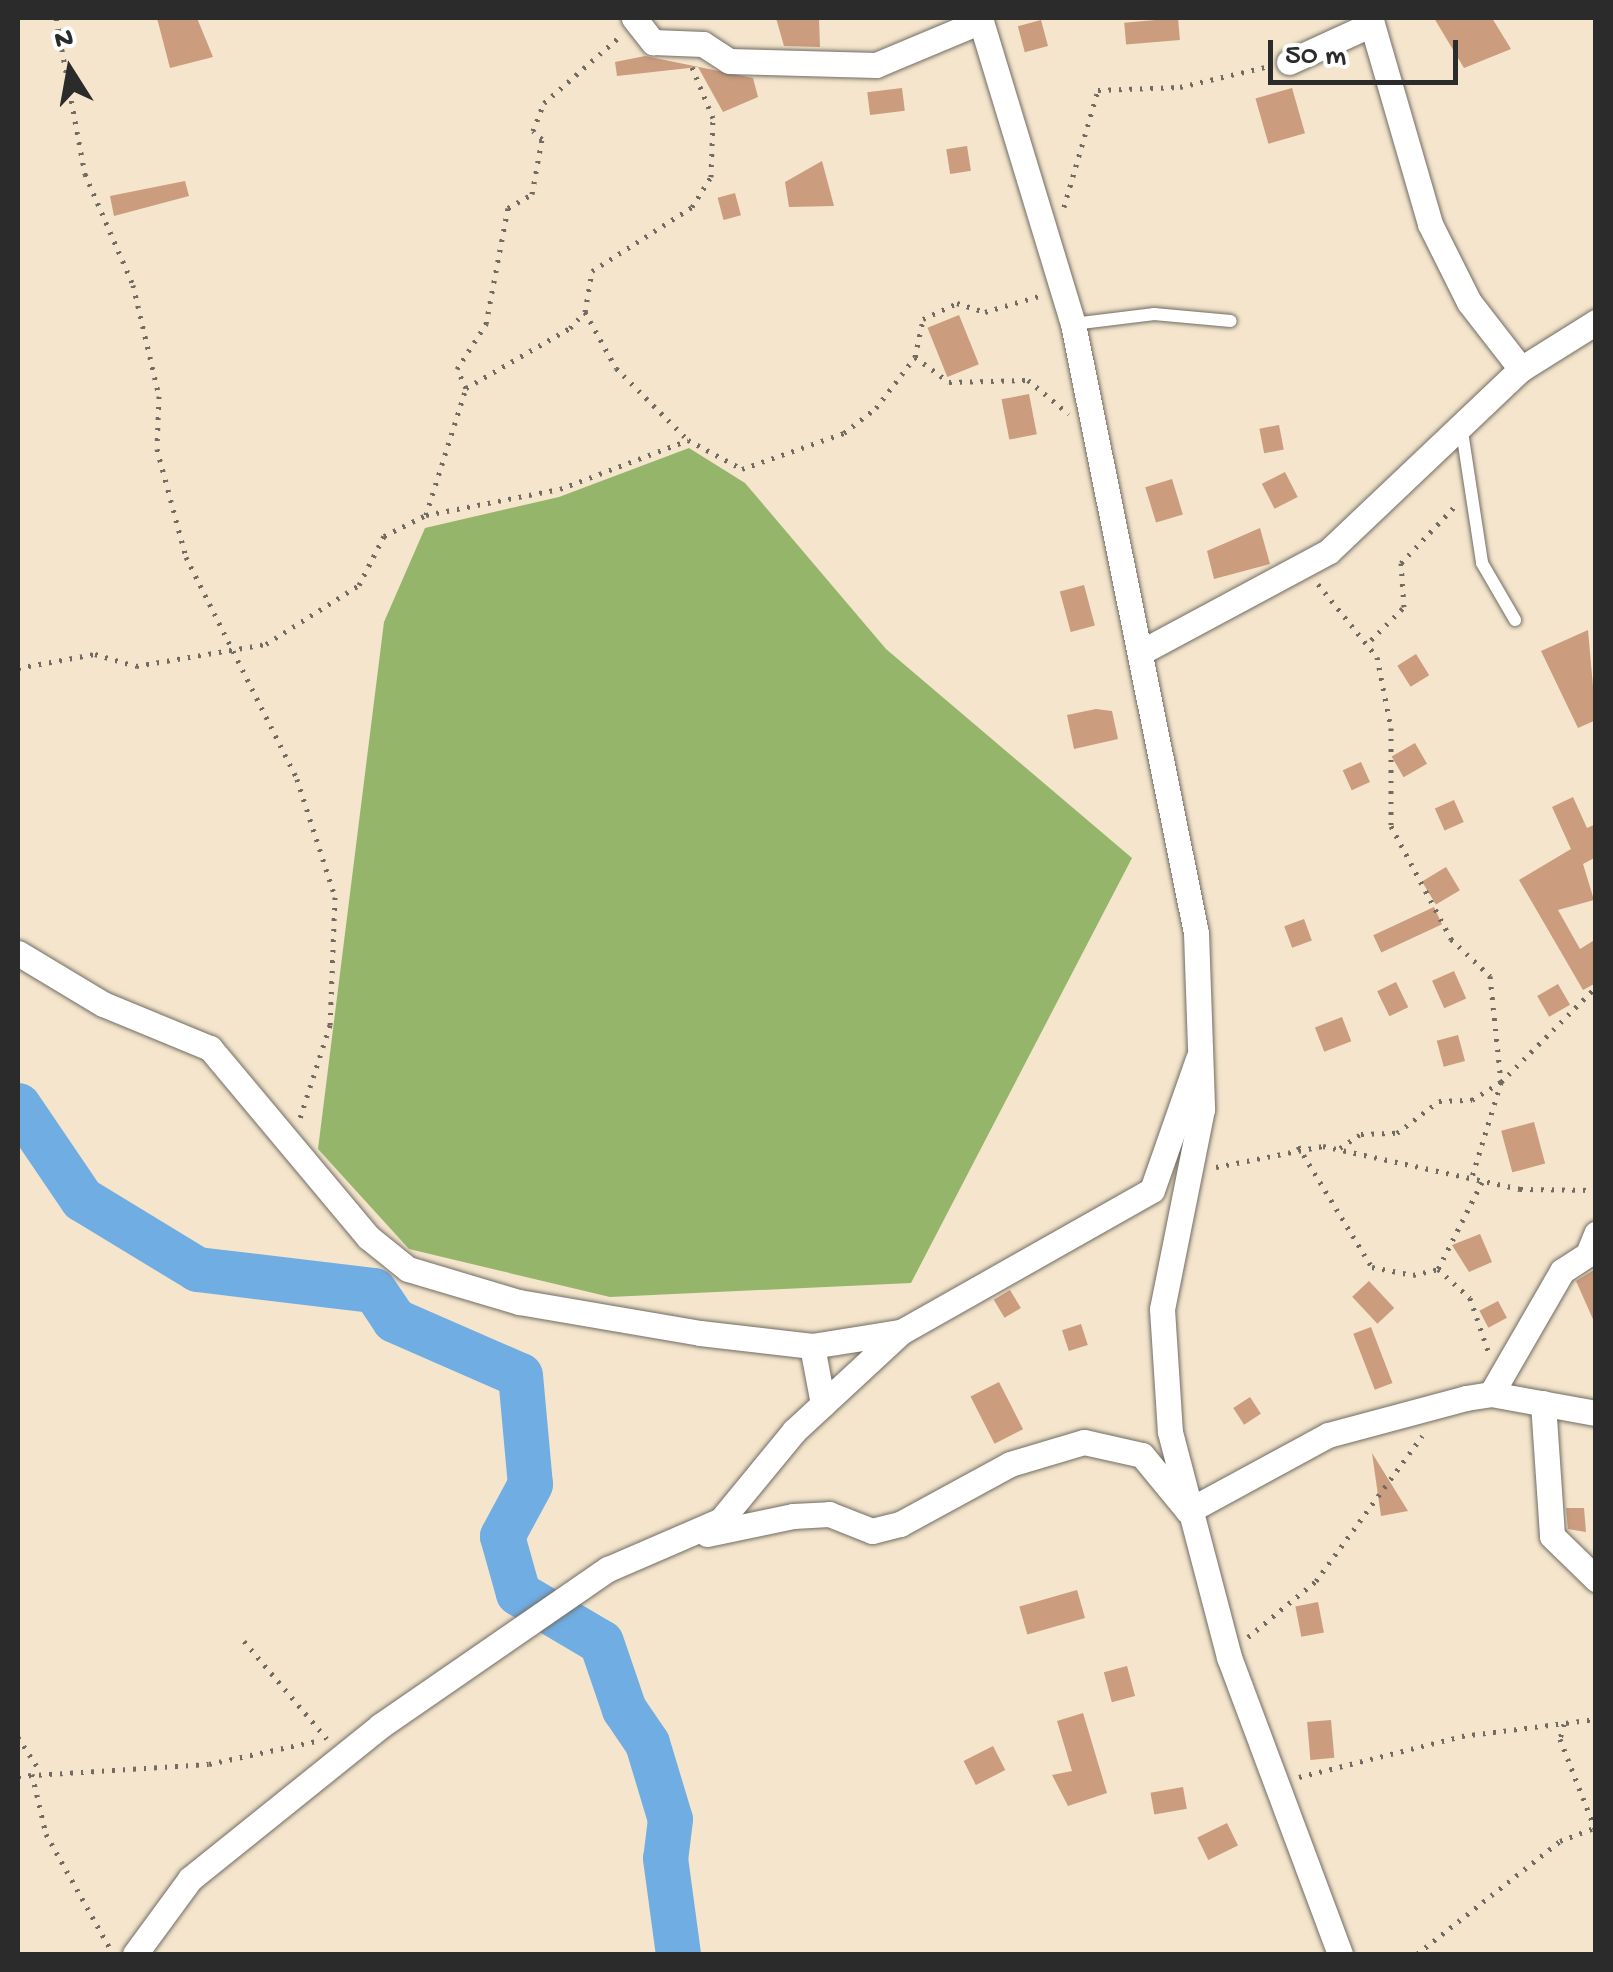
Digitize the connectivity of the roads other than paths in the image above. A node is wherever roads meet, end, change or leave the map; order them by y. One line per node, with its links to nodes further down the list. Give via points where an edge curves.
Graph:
1 (635, 18): 2 (street, via 653,42 688,44 729,61 876,65)
2 (981, 19): 6 (street)
3 (1289, 62): 7 (street, via 1372,24 1430,224 1470,302)
4 (1231, 322): 6 (lane, via 1154,314)
5 (1596, 322): 7 (street)
6 (1073, 324): 10 (street)
7 (1521, 370): 8 (street)
8 (1460, 423): 9 (lane, via 1466,495 1482,562); 10 (street, via 1300,568)
9 (1515, 620)
10 (1141, 652): 12 (street, via 1196,933)
11 (18, 953): 15 (street, via 104,1004 210,1048 368,1237 408,1269 604,1319)
12 (1204, 1045): 14 (street, via 1152,1190); 20 (street, via 1192,1182 1167,1268 1160,1352)
13 (1596, 1234): 16 (street, via 1588,1254 1562,1270)
14 (902, 1332): 15 (street); 18 (street)
15 (812, 1346): 18 (street)
16 (1491, 1394): 17 (street); 20 (street, via 1328,1435)
17 (1543, 1403): 19 (street); 22 (street, via 1552,1536)
18 (823, 1404): 21 (street, via 721,1520)
19 (1596, 1413)
20 (1188, 1511): 21 (street, via 1142,1455 1084,1442 1010,1464 900,1524 872,1531 828,1514); 24 (street, via 1228,1657)
21 (686, 1539): 23 (street, via 524,1621 190,1879)
22 (1596, 1579)
23 (134, 1954)
24 (1340, 1954)

